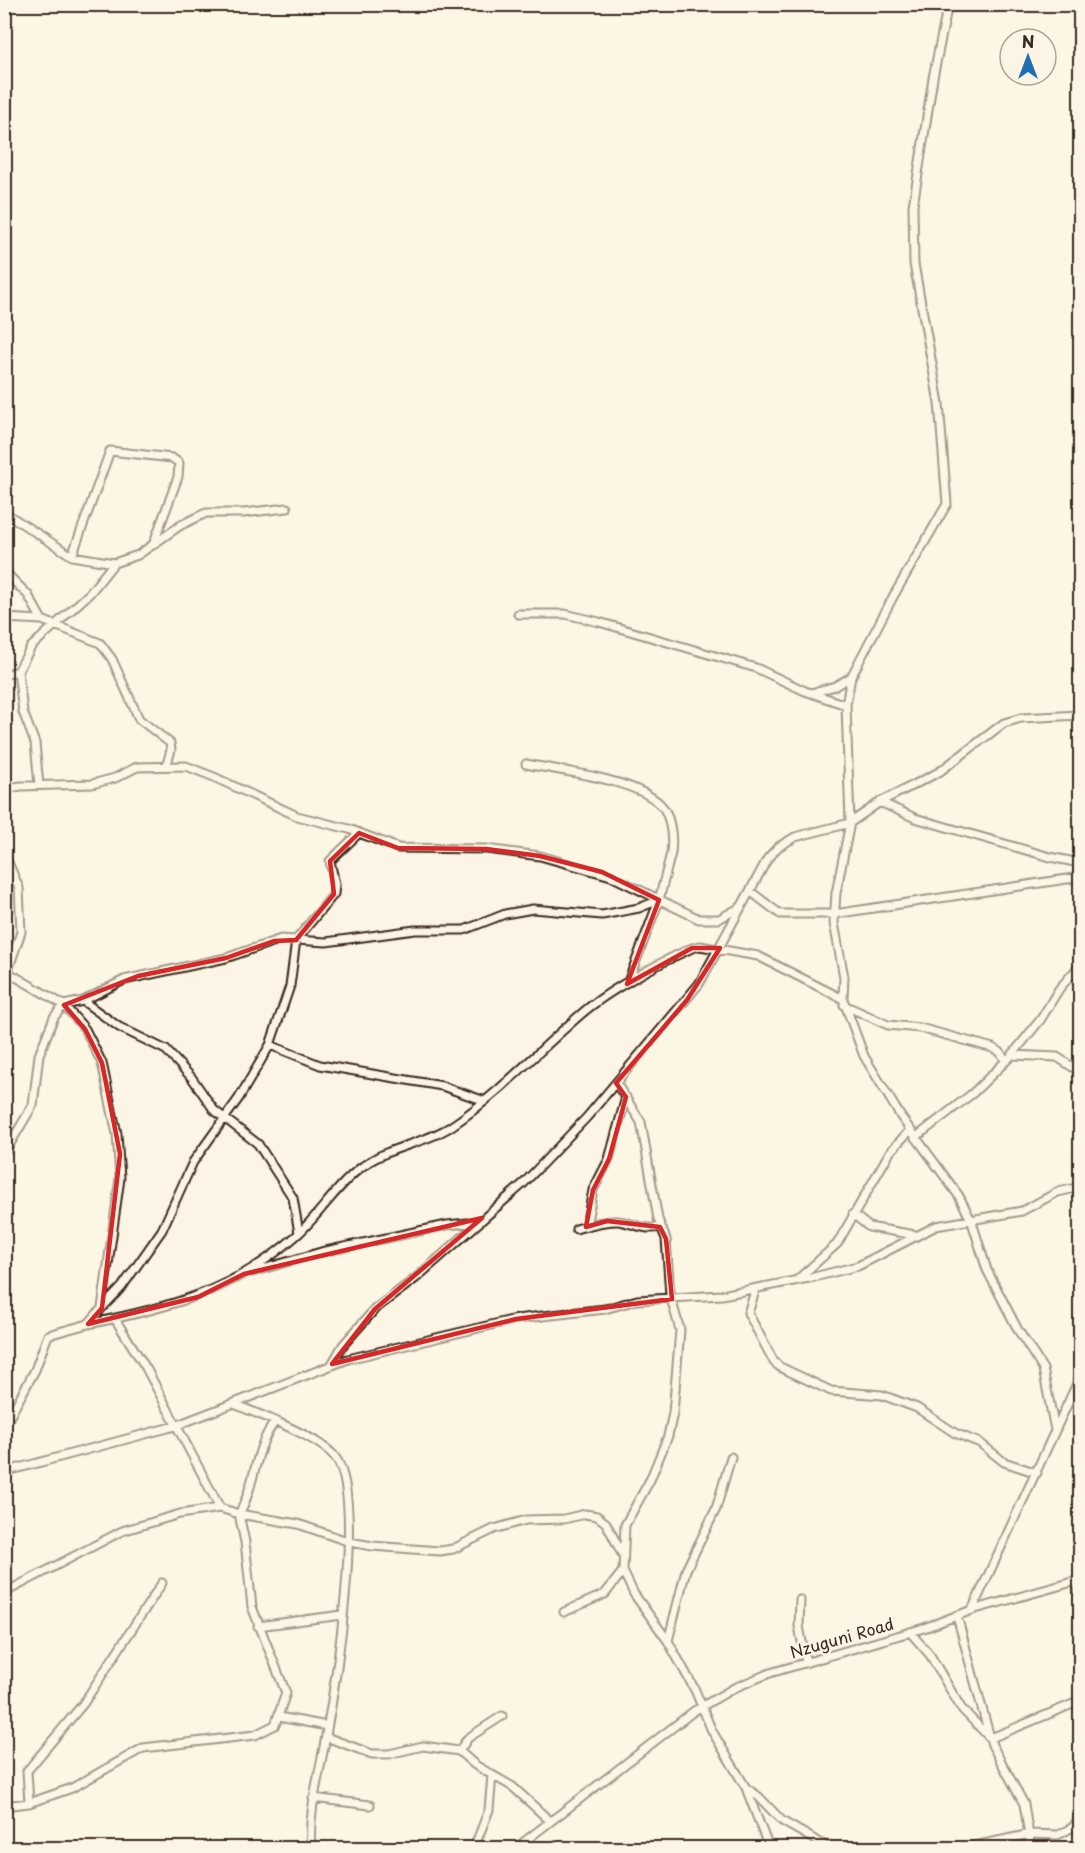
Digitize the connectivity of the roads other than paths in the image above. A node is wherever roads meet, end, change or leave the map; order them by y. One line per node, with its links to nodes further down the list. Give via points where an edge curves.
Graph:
1 (948, 4): 14 (street, via 913,206 916,276 939,403 947,504)
2 (287, 508): 4 (street, via 206,513 181,525)
3 (4, 512): 5 (street)
4 (152, 547): 5 (street, via 178,477 179,464 172,458 115,450 108,453); 6 (street)
5 (72, 556): 6 (street)
6 (114, 563): 11 (street, via 90,594)
7 (4, 571): 10 (street, via 28,595)
8 (518, 614): 15 (street, via 565,614 599,622 756,668)
9 (4, 618): 10 (street)
10 (42, 620): 11 (street)
11 (53, 624): 12 (street, via 31,647); 18 (street, via 100,642 112,658 139,719 170,743)
12 (18, 671): 13 (street); 20 (street, via 23,712 35,744)
13 (4, 675)
14 (851, 677): 15 (street, via 835,687); 16 (street)
15 (811, 693): 16 (street)
16 (846, 705): 23 (street)
17 (1080, 715): 22 (street, via 1021,718 1004,723 939,772)
18 (167, 764): 20 (street, via 132,768 102,783); 24 (street, via 192,767 297,816)
19 (526, 764): 29 (street, via 617,782 661,804 672,845)
20 (39, 785): 21 (street)
21 (4, 789)
22 (880, 802): 23 (street); 26 (street, via 915,818)
23 (850, 823): 28 (street, via 805,833 778,847); 31 (street)
24 (359, 833): 29 (street, via 398,848 486,849 540,856 602,872); 32 (street, via 330,861 334,894)
25 (4, 853): 35 (street, via 21,895 20,939)
26 (1080, 863)
27 (1080, 877): 31 (street)
28 (750, 891): 30 (street); 31 (street, via 780,914)
29 (659, 900): 30 (street, via 699,919 726,917); 32 (street, via 602,915 533,909 505,914 464,930 415,930 326,942); 37 (street)
30 (741, 907): 33 (street)
31 (834, 914): 39 (street)
32 (296, 940): 38 (street, via 274,941 226,958 138,976 113,984); 41 (street, via 290,986)
33 (720, 948): 37 (street, via 692,948); 39 (street, via 758,956); 45 (street, via 687,1000)
34 (1080, 965): 42 (street)
35 (6, 971): 36 (street); 40 (street)
36 (4, 982)
37 (628, 982): 47 (street, via 581,1014)
38 (83, 1001): 40 (street); 48 (street, via 119,1027 166,1050)
39 (844, 1002): 43 (street, via 888,1025 920,1028 993,1048); 49 (street, via 870,1069)
40 (64, 1005): 51 (street, via 43,1039 33,1105); 65 (street, via 95,1046 107,1078 117,1134 120,1178)
41 (270, 1045): 47 (street, via 320,1065 442,1086); 48 (street)
42 (1012, 1055): 43 (street); 44 (street, via 1052,1055)
43 (1005, 1061): 50 (street, via 973,1093)
44 (1080, 1072)
45 (616, 1083): 46 (street); 54 (street, via 524,1183)
46 (626, 1096): 56 (street, via 609,1159 593,1190); 57 (street, via 641,1122)
47 (485, 1101): 59 (street, via 429,1139 363,1165)
48 (224, 1120): 59 (street, via 266,1152 293,1198); 65 (street, via 194,1162 162,1230 122,1287)
49 (910, 1130): 50 (street); 53 (street, via 890,1152)
50 (915, 1138): 55 (street, via 958,1196)
51 (4, 1154)
52 (1080, 1187): 55 (street, via 1059,1192 1022,1211)
53 (853, 1214): 60 (street, via 869,1227); 62 (street, via 837,1244)
54 (477, 1222): 61 (street, via 321,1252); 68 (street, via 416,1278 375,1308 342,1345)
55 (972, 1222): 60 (street, via 947,1223); 74 (street, via 987,1270 1042,1369)
56 (586, 1226): 57 (street, via 619,1221 643,1228); 58 (street)
57 (660, 1227): 64 (street, via 666,1239)
58 (576, 1229)
59 (299, 1233): 61 (street)
60 (915, 1236): 62 (street, via 858,1266)
61 (244, 1274): 66 (street, via 198,1297)
62 (798, 1279): 63 (street)
63 (756, 1288): 64 (street); 77 (street, via 748,1313 776,1365 831,1391 882,1395 913,1406 980,1443 1004,1462)
64 (672, 1299): 68 (street, via 628,1301 605,1309 516,1319); 81 (street, via 680,1330 673,1413 650,1480 625,1525)
65 (102, 1308): 67 (street)
66 (114, 1319): 67 (street); 73 (street, via 146,1368)
67 (88, 1324): 72 (street, via 48,1335 35,1370)
68 (332, 1364): 70 (street)
69 (1080, 1377): 74 (street)
70 (234, 1404): 71 (street); 73 (street)
71 (274, 1422): 79 (street, via 264,1437); 80 (street, via 336,1458 344,1480)
72 (4, 1426)
73 (175, 1426): 76 (street); 78 (street)
74 (1055, 1430): 77 (street)
75 (731, 1457): 94 (street, via 716,1509 686,1570)
76 (4, 1472)
77 (1037, 1473): 88 (street)
78 (220, 1508): 79 (street); 85 (street, via 180,1514 122,1531)
79 (239, 1514): 80 (street, via 298,1524); 92 (street)
80 (350, 1542): 81 (street, via 447,1550 526,1520 585,1514 606,1523); 90 (street)
81 (622, 1554): 82 (street)
82 (623, 1571): 89 (street, via 605,1594); 94 (street, via 634,1594)
83 (1078, 1581): 86 (street); 88 (street, Nzuguni Road)
84 (162, 1583): 107 (street, via 83,1704 27,1771)
85 (4, 1593)
86 (1080, 1594)
87 (800, 1600): 95 (street, via 799,1626)
88 (972, 1610): 91 (street, Nzuguni Road)
89 (564, 1612)
90 (342, 1615): 92 (street); 100 (street)
91 (957, 1616): 93 (street, Nzuguni Road); 102 (street)
92 (258, 1626): 99 (street, via 286,1693)
93 (910, 1632): 95 (street, Nzuguni Road); 102 (street, via 930,1655 961,1708)
94 (668, 1641): 97 (street)
95 (806, 1663): 97 (street, Nzuguni Road, via 750,1680)
96 (1080, 1701): 102 (street)
97 (700, 1707): 105 (street); 111 (street, Nzuguni Road)
98 (502, 1716): 103 (street, via 468,1738)
99 (279, 1718): 100 (street); 107 (street, via 255,1735 143,1748 72,1788)
100 (327, 1726): 101 (street)
101 (326, 1737): 103 (street, via 372,1754 423,1746); 106 (street)
102 (991, 1738): 112 (street, via 1006,1775 1024,1804)
103 (459, 1750): 104 (street)
104 (492, 1775): 111 (street, via 513,1787); 114 (street, via 489,1810)
105 (746, 1788): 116 (street); 117 (street, via 782,1821)
106 (313, 1798): 108 (street); 113 (street)
107 (29, 1803): 109 (street)
108 (370, 1805)
109 (4, 1806)
110 (1080, 1818): 112 (street, via 1065,1833)
111 (550, 1821): 115 (street, Nzuguni Road)
112 (1030, 1834): 118 (street); 119 (street)
113 (312, 1848)
114 (474, 1848)
115 (516, 1848)
116 (769, 1848)
117 (829, 1848)
118 (965, 1848)
119 (1031, 1848)

